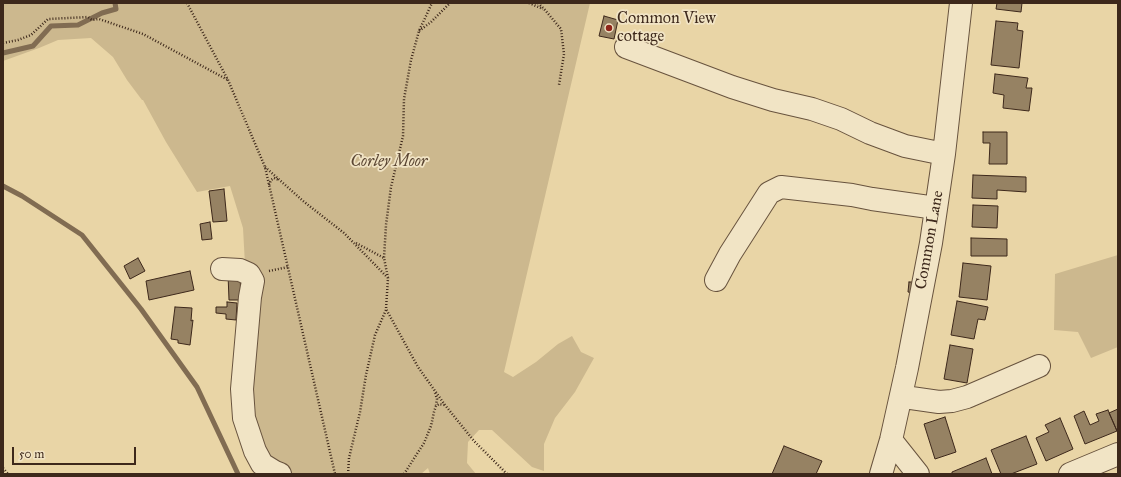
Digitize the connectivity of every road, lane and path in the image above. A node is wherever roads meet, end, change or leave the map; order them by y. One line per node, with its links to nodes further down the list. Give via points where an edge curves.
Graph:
1 (187, 3): 11 (path)
2 (432, 3): 8 (path)
3 (450, 3): 8 (path)
4 (529, 3): 7 (path)
5 (538, 3): 7 (path)
6 (961, 3): 13 (street, Common Lane)
7 (545, 10): 12 (path, via 561,29 564,54)
8 (419, 31): 19 (path, via 404,99 403,136 391,187)
9 (3, 43): 11 (path, via 32,35 48,19 88,17 143,34)
10 (626, 47): 13 (street, via 732,87 841,119 905,146)
11 (228, 80): 14 (path)
12 (559, 85)
13 (944, 154): 17 (street, Common Lane)
14 (265, 167): 15 (path); 16 (path)
15 (281, 180): 16 (path, via 274,178); 18 (path)
16 (268, 186): 20 (path)
17 (936, 208): 24 (street, via 781,187 769,193); 28 (street, Common Lane)
18 (354, 242): 19 (path); 23 (path)
19 (384, 258): 23 (path)
20 (288, 267): 22 (path); 36 (path)
21 (222, 269): 22 (street, via 240,270)
22 (259, 276): 35 (street, via 250,297 242,389 244,418 262,464)
23 (388, 278): 25 (path)
24 (716, 280)
25 (386, 309): 27 (path, via 418,367); 37 (path, via 368,368)
26 (1039, 366): 28 (street, via 952,401 939,402)
27 (434, 390): 29 (path); 30 (path)
28 (901, 395): 31 (street, Common Lane)
29 (445, 405): 30 (path); 39 (path, via 474,442)
30 (436, 406): 38 (path, via 424,443)
31 (891, 440): 40 (street, Common Lane); 41 (street)
32 (1118, 454): 42 (street)
33 (3, 468): 34 (path)
34 (8, 474)
35 (280, 474)
36 (335, 474)
37 (348, 474)
38 (404, 474)
39 (507, 474)
40 (881, 474)
41 (918, 474)
42 (1070, 474)

